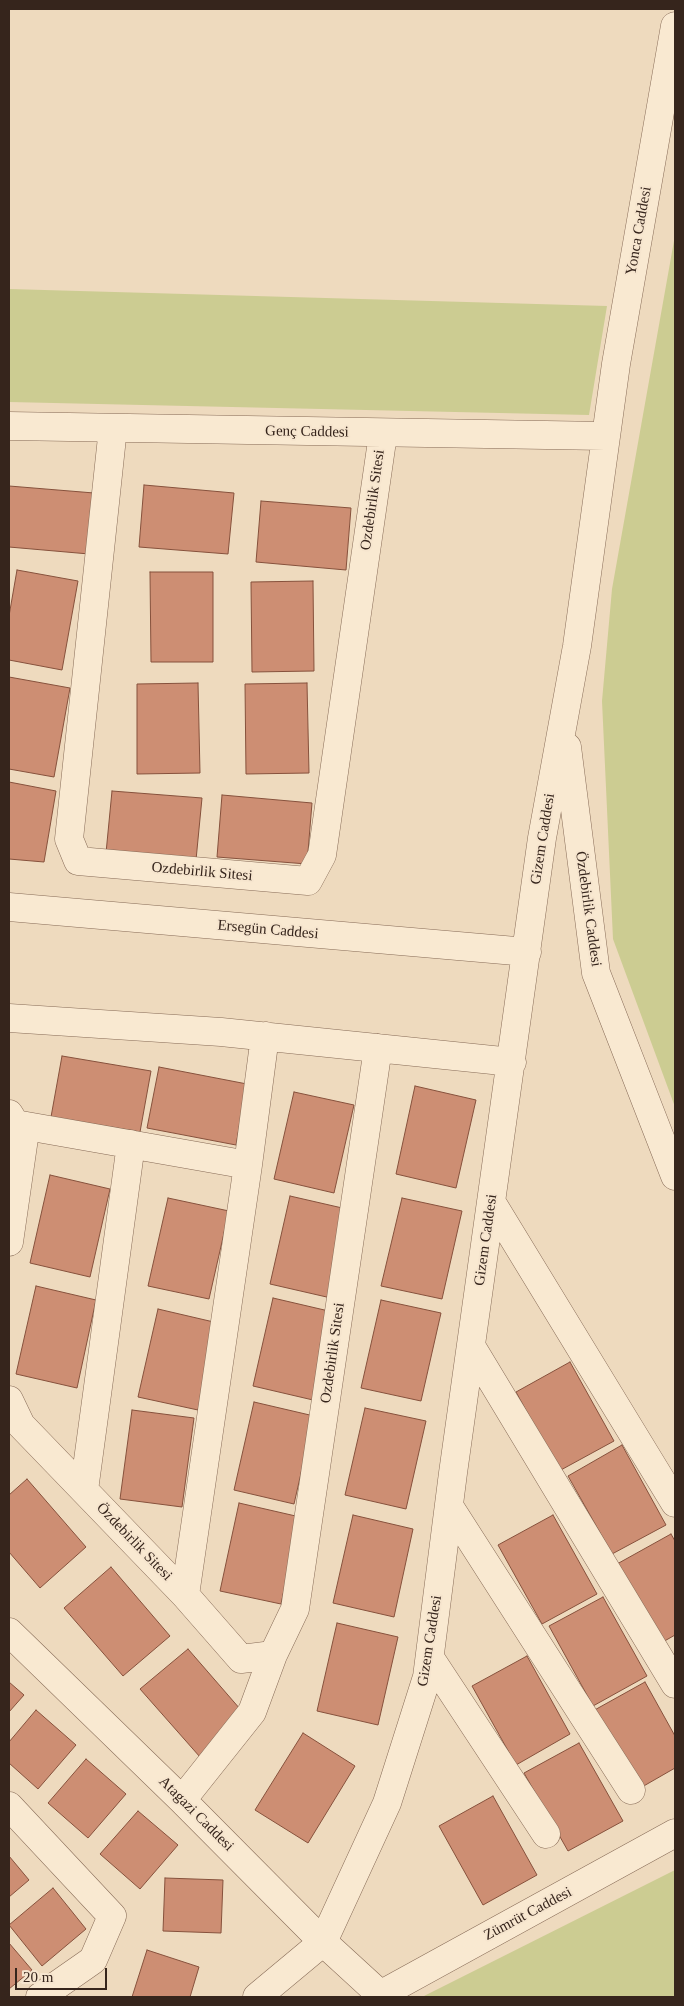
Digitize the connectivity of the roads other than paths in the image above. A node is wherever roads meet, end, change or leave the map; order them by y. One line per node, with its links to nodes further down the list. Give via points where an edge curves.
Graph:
1 (675, 26): 5 (street, Yonca Caddesi)
2 (9, 426): 3 (street, Genç Caddesi)
3 (113, 428): 4 (street, Genç Caddesi); 4 (street, Ozdebirlik Sitesi, via 69,839 78,861 308,881 322,855)
4 (383, 434): 5 (street, Genç Caddesi)
5 (605, 436): 6 (street, Gizem Caddesi, via 577,646)
6 (564, 718): 8 (street, Gizem Caddesi, via 542,838); 16 (street, Özdebirlik Caddesi, via 596,973)
7 (9, 907): 8 (street, Ersegün Caddesi)
8 (527, 952): 12 (street, Gizem Caddesi)
9 (9, 1018): 10 (street)
10 (265, 1036): 11 (street); 15 (street)
11 (378, 1048): 12 (street); 26 (street, Ozdebirlik Sitesi, via 295,1608)
12 (512, 1062): 17 (street, Gizem Caddesi)
13 (12, 1119): 14 (street); 18 (street, via 24,1138)
14 (131, 1144): 15 (street); 21 (street)
15 (248, 1165): 24 (street)
16 (675, 1176)
17 (492, 1203): 19 (street, Gizem Caddesi); 22 (street)
18 (9, 1242)
19 (471, 1346): 23 (street, Gizem Caddesi); 28 (street)
20 (9, 1400): 21 (street, Özdebirlik Sitesi, via 21,1425)
21 (84, 1490): 24 (street, Özdebirlik Sitesi)
22 (675, 1503)
23 (449, 1506): 27 (street, Gizem Caddesi); 29 (street)
24 (186, 1595): 26 (street, Özdebirlik Sitesi, via 242,1659)
25 (9, 1632): 30 (street, Atagazi Caddesi)
26 (273, 1655): 30 (street, Ozdebirlik Sitesi, via 252,1712)
27 (430, 1658): 33 (street); 34 (street, Gizem Caddesi, via 387,1803)
28 (675, 1684)
29 (631, 1790)
30 (182, 1800): 34 (street, Atagazi Caddesi)
31 (9, 1806): 36 (street, via 112,1916 93,1960)
32 (675, 1833): 35 (street, Zümrüt Caddesi)
33 (546, 1834)
34 (324, 1942): 35 (street, Atagazi Caddesi); 37 (street, Gizem Caddesi)
35 (382, 1996)
36 (40, 1997)
37 (257, 1997)

